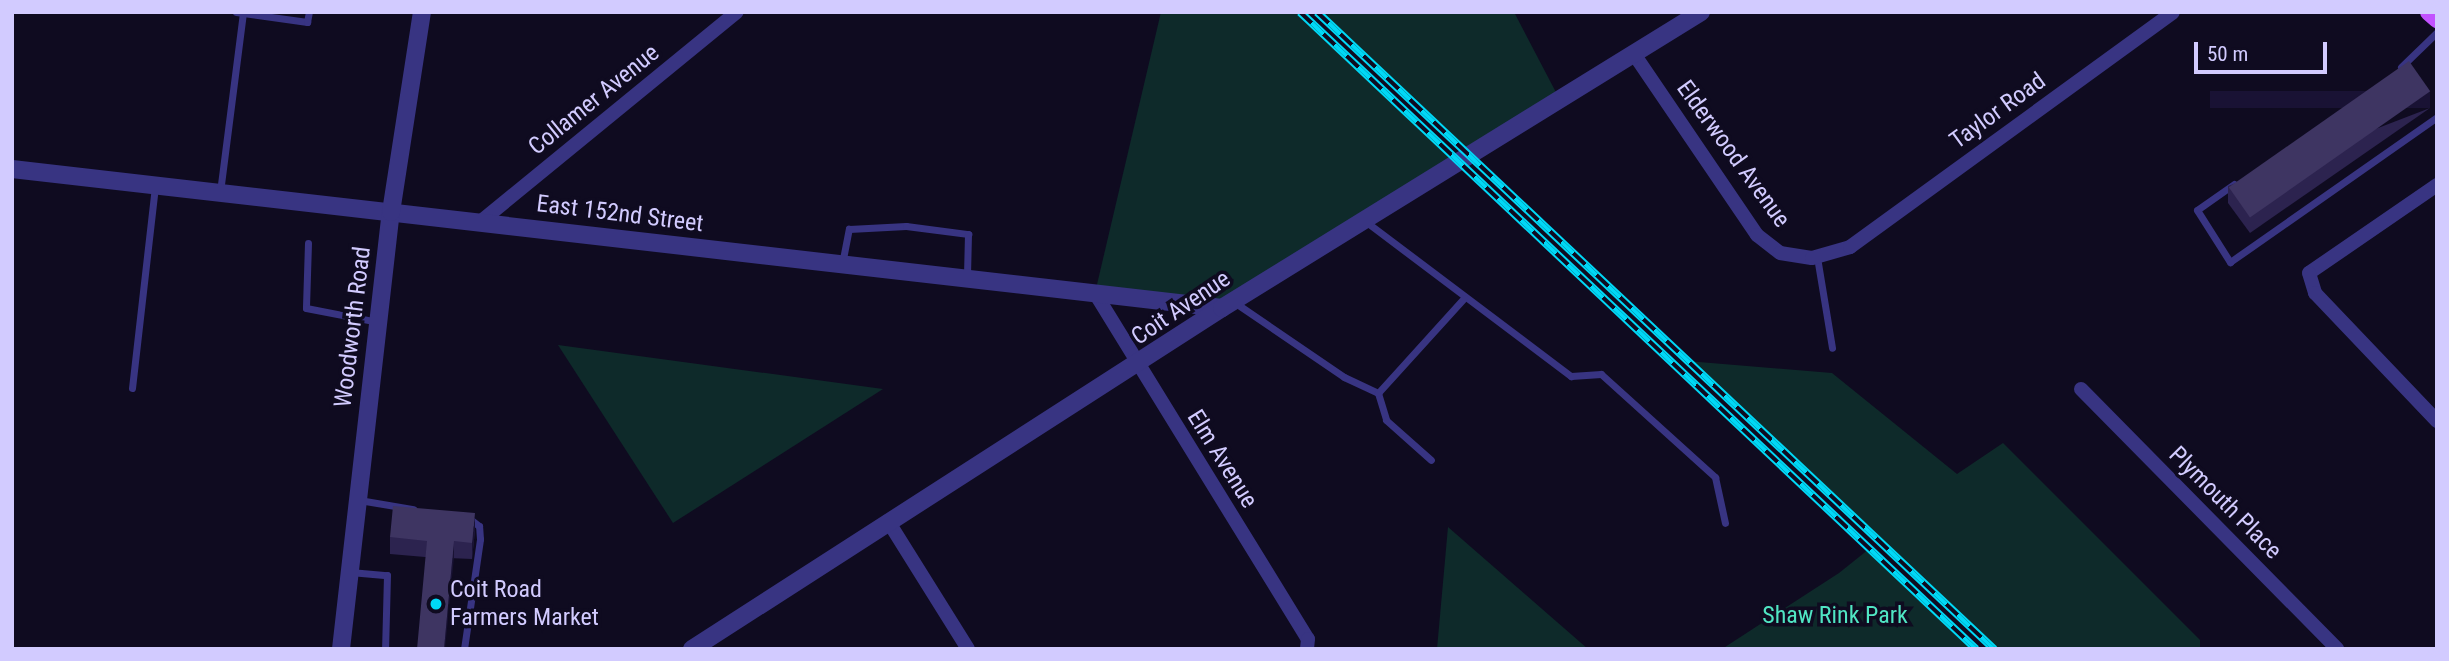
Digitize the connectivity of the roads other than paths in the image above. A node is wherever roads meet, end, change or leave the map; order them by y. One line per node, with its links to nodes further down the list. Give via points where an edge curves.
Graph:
1 (236, 12): 8 (lane)
2 (309, 12): 8 (lane, via 307,22)
3 (422, 12): 19 (street, Woodworth Road)
4 (737, 12): 21 (street, Collamer Avenue)
5 (1701, 12): 11 (street, Coit Avenue)
6 (2173, 12): 23 (street, Taylor Road)
7 (2429, 12): 9 (main road)
8 (243, 13): 18 (lane)
9 (2437, 19)
10 (2437, 32): 12 (lane)
11 (1634, 54): 20 (street, Coit Avenue); 24 (street, Elderwood Avenue, via 1757,235 1780,253)
12 (2393, 73)
13 (2437, 117): 15 (lane, via 2230,262 2197,210)
14 (12, 169): 16 (street, East 152nd Street)
15 (2240, 180)
16 (156, 185): 18 (street, East 152nd Street); 33 (lane)
17 (2437, 185): 36 (street, via 2309,273 2315,293)
18 (220, 192): 19 (street, East 152nd Street)
19 (391, 212): 21 (street, East 152nd Street); 30 (street, Woodworth Road)
20 (1365, 221): 28 (lane); 29 (street, Coit Avenue)
21 (479, 223): 25 (street, East 152nd Street)
22 (308, 243): 30 (lane, via 306,308)
23 (1850, 247): 24 (street, Elderwood Avenue)
24 (1817, 257): 31 (lane)
25 (842, 264): 26 (street, East 152nd Street); 26 (lane, via 849,229 906,226 968,234)
26 (967, 279): 27 (street, East 152nd Street)
27 (1095, 293): 29 (street, East 152nd Street); 32 (street, Elm Avenue)
28 (1464, 298): 35 (lane); 42 (lane, via 1572,376 1601,374 1715,477)
29 (1228, 305): 32 (street, Coit Avenue); 35 (lane)
30 (379, 323): 38 (street, Woodworth Road)
31 (1832, 348)
32 (1138, 367): 41 (street, Coit Avenue); 49 (street, Elm Avenue, via 1308,639)
33 (132, 388)
34 (2081, 389): 50 (street, Plymouth Place)
35 (1378, 393): 37 (lane, via 1386,420)
36 (2437, 421)
37 (1431, 460)
38 (358, 500): 39 (lane); 43 (street, Woodworth Road)
39 (421, 510)
40 (459, 517): 46 (lane, via 479,526 480,539)
41 (888, 521): 47 (street, Coit Avenue); 48 (street)
42 (1725, 523)
43 (349, 572): 44 (street, Woodworth Road); 45 (lane, via 387,575)
44 (341, 649)
45 (385, 649)
46 (464, 649)
47 (692, 649)
48 (968, 649)
49 (1307, 649)
50 (2337, 649)

